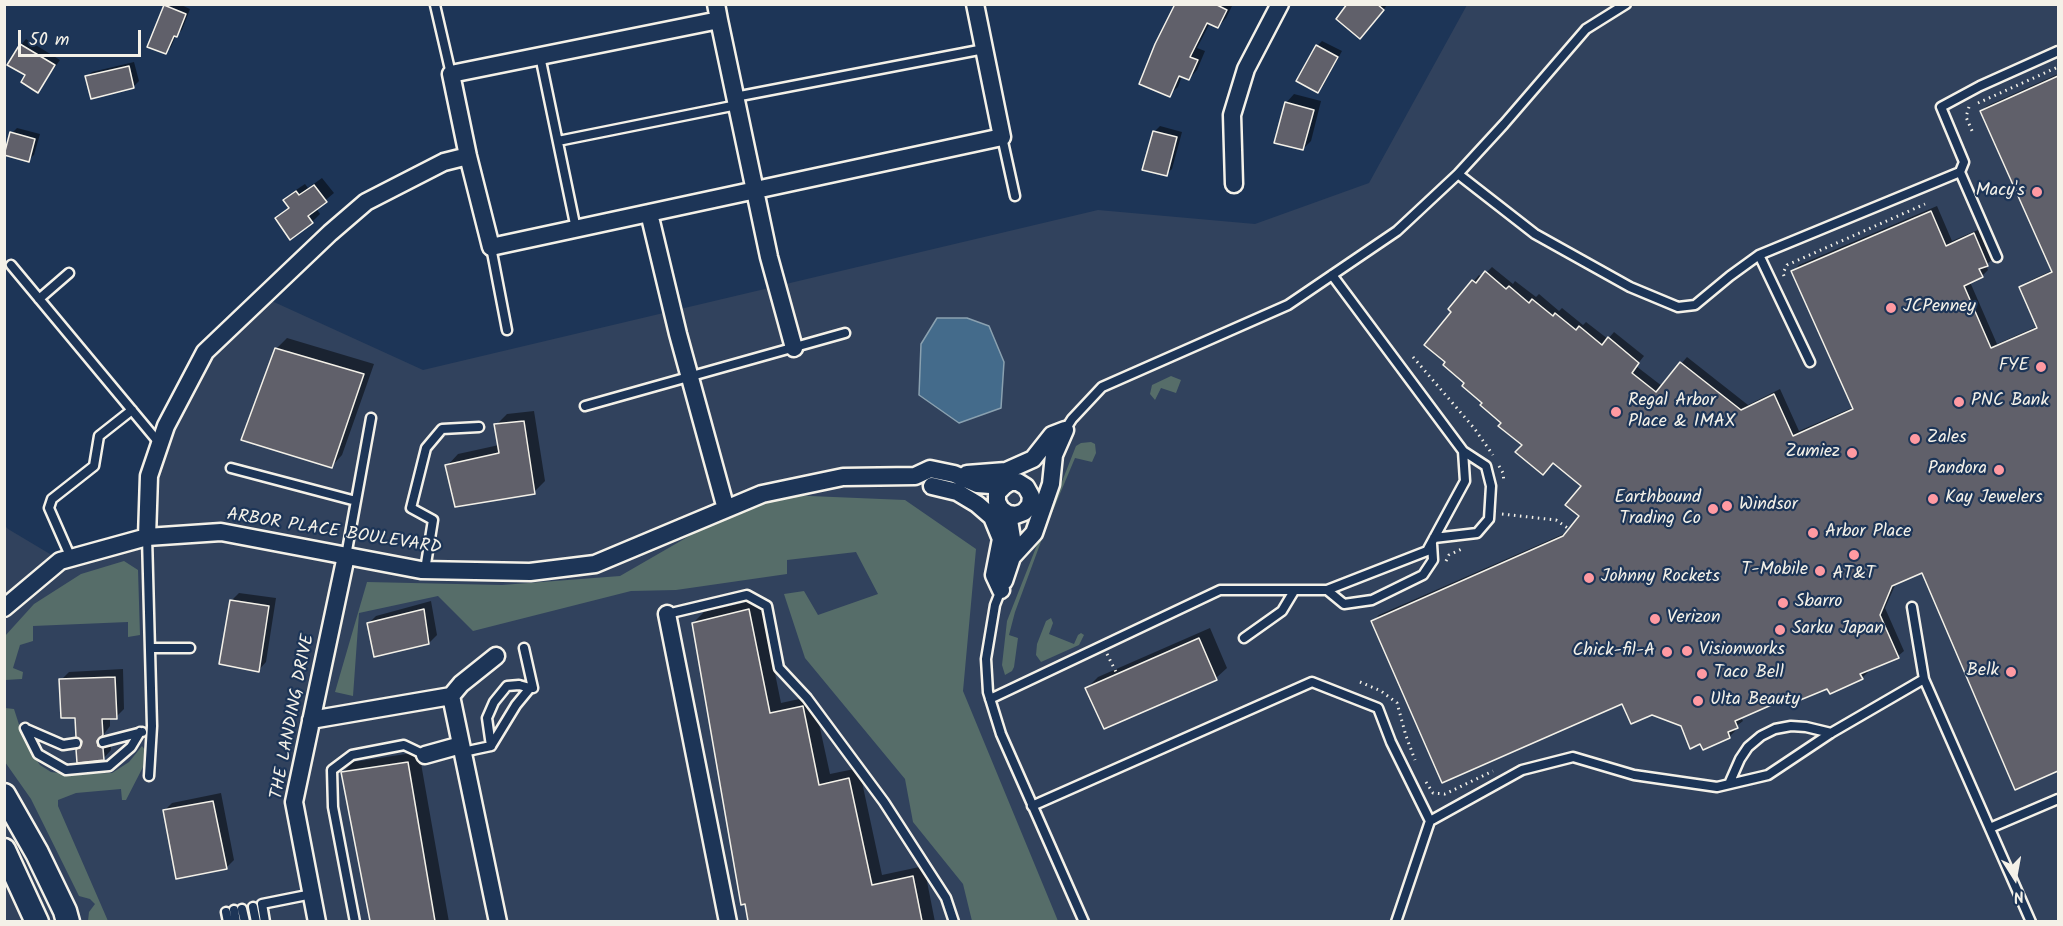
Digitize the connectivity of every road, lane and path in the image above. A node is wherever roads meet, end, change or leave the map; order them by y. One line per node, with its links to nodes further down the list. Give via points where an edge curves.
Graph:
1 (975, 4): 6 (street)
2 (1281, 4): 18 (street, via 1246,69 1232,115)
3 (1626, 4): 17 (lane, via 1586,29)
4 (435, 5): 10 (lane)
5 (717, 12): 8 (street); 11 (street)
6 (984, 49): 11 (lane); 13 (street)
7 (2058, 51): 16 (lane, via 1941,107 1964,162)
8 (540, 56): 10 (street); 14 (lane)
9 (2058, 67): 12 (path, via 1968,108 1966,117)
10 (451, 74): 15 (street)
11 (736, 101): 14 (lane); 19 (street)
12 (1973, 133)
13 (1002, 137): 19 (street); 20 (lane)
14 (558, 141): 23 (lane)
15 (468, 156): 24 (street); 43 (street, via 444,162 366,202 330,233 206,352)
16 (1960, 172): 25 (lane); 26 (lane)
17 (1458, 174): 25 (lane, via 1535,234 1630,287 1678,307 1695,305); 29 (lane, via 1396,231)
18 (1234, 184)
19 (755, 190): 22 (street); 34 (street)
20 (1015, 196)
21 (1925, 204): 30 (path, via 1787,265 1783,273)
22 (649, 213): 23 (street); 37 (street)
23 (576, 229): 24 (street)
24 (491, 247): 32 (lane)
25 (1759, 255): 36 (lane)
26 (1997, 257)
27 (11, 266): 31 (lane)
28 (69, 273): 31 (lane)
29 (1332, 275): 42 (lane, via 1288,305 1102,387); 44 (lane)
30 (1786, 281)
31 (39, 299): 39 (lane)
32 (507, 330)
33 (845, 333): 34 (lane)
34 (794, 348): 37 (lane)
35 (1413, 357): 46 (path)
36 (1810, 362)
37 (691, 378): 38 (lane); 58 (street)
38 (585, 406)
39 (132, 410): 43 (lane); 69 (lane, via 99,436 94,466 51,499 49,507)
40 (371, 418): 56 (lane)
41 (479, 427): 71 (lane, via 442,429 426,448 411,508 433,520)
42 (1065, 430): 45 (street); 49 (street, via 1052,435 1033,459 1006,471)
43 (160, 444): 64 (street, via 149,476)
44 (1463, 451): 65 (lane, via 1466,481); 65 (lane, via 1486,466 1491,486 1489,519 1477,533)
45 (1054, 455): 51 (street); 52 (street)
46 (1493, 455)
47 (1498, 464): 54 (path)
48 (231, 468): 56 (lane)
49 (954, 474): 50 (street, ARBOR PLACE BOULEVARD, via 930,469); 51 (street, ARBOR PLACE BOULEVARD, via 977,484)
50 (915, 476): 53 (street); 58 (street, ARBOR PLACE BOULEVARD, via 843,477 762,494)
51 (1011, 484): 55 (street, via 1026,487); 59 (street, via 997,493)
52 (1051, 484): 55 (street); 63 (street)
53 (932, 486): 59 (street, via 953,485); 72 (street, via 957,492 992,517 1001,539 994,575)
54 (1504, 489)
55 (1031, 496): 59 (street, via 1030,505)
56 (356, 501): 67 (lane)
57 (1504, 506): 60 (path)
58 (726, 509): 71 (street, ARBOR PLACE BOULEVARD, via 595,564 530,572)
59 (1010, 509): 63 (street); 68 (street)
60 (1503, 514): 61 (path); 62 (path, via 1556,520)
61 (1501, 519)
62 (1569, 529)
63 (1034, 533): 68 (street)
64 (147, 537): 67 (street, ARBOR PLACE BOULEVARD, via 221,532); 69 (street, ARBOR PLACE BOULEVARD); 79 (lane)
65 (1433, 541): 73 (lane, via 1427,551); 73 (lane, via 1433,560 1423,575 1372,600 1344,604)
66 (1471, 545): 70 (path, via 1449,555)
67 (346, 556): 71 (street, ARBOR PLACE BOULEVARD); 90 (street, THE LANDING DRIVE)
68 (1012, 557): 72 (street)
69 (71, 558): 76 (street, ARBOR PLACE BOULEVARD, via 60,561)
70 (1444, 567)
71 (425, 570)
72 (1002, 586): 89 (lane, via 986,659)
73 (1328, 590): 74 (lane)
74 (1294, 591): 78 (lane, via 1282,611); 89 (lane, via 1220,590)
75 (1912, 607): 85 (lane)
76 (4, 608)
77 (667, 614): 123 (street); 124 (lane, via 747,595 767,606 779,668 884,802 946,898)
78 (1244, 638)
79 (150, 648): 80 (lane); 91 (lane)
80 (190, 648)
81 (524, 648): 87 (lane)
82 (1106, 653): 84 (path)
83 (496, 656): 88 (street)
84 (1117, 674)
85 (1924, 679): 93 (lane); 108 (lane)
86 (1360, 682): 99 (path, via 1397,703)
87 (533, 688)
88 (451, 696): 90 (street); 97 (street)
89 (990, 699): 106 (lane, via 1000,734)
90 (311, 720): 110 (street, THE LANDING DRIVE, via 294,802)
91 (153, 726): 92 (lane); 101 (lane)
92 (141, 732): 94 (lane); 95 (lane, via 109,766 66,770 38,754 25,728 63,745)
93 (1832, 733): 103 (lane, via 1768,775); 103 (lane, via 1806,727 1775,729 1748,747)
94 (103, 742)
95 (76, 743)
96 (491, 746): 96 (lane, via 516,705 530,688 507,686 494,702 487,718); 97 (lane)
97 (462, 749): 98 (street); 122 (street)
98 (425, 755): 121 (lane, via 404,745 352,755 332,770 333,807)
99 (1418, 766)
100 (1500, 768): 102 (path, via 1445,794 1433,793)
101 (150, 776)
102 (1422, 776)
103 (1729, 784): 107 (lane, via 1718,786 1634,775 1573,757 1522,770)
104 (4, 795): 114 (main road, via 37,853)
105 (2058, 799): 108 (lane)
106 (1032, 806): 107 (lane, via 1312,682 1378,708); 125 (lane)
107 (1430, 821): 126 (lane)
108 (1990, 828): 127 (lane)
109 (5, 851): 113 (main road)
110 (312, 894): 111 (lane); 120 (street, THE LANDING DRIVE)
111 (257, 905): 118 (lane); 119 (lane)
112 (234, 910): 115 (lane); 116 (lane); 117 (lane)
113 (37, 921)
114 (68, 921)
115 (228, 921)
116 (236, 921)
117 (245, 921)
118 (256, 921)
119 (266, 921)
120 (317, 921)
121 (355, 921)
122 (498, 921)
123 (728, 921)
124 (954, 921)
125 (1083, 921)
126 (1396, 921)
127 (2031, 921)

